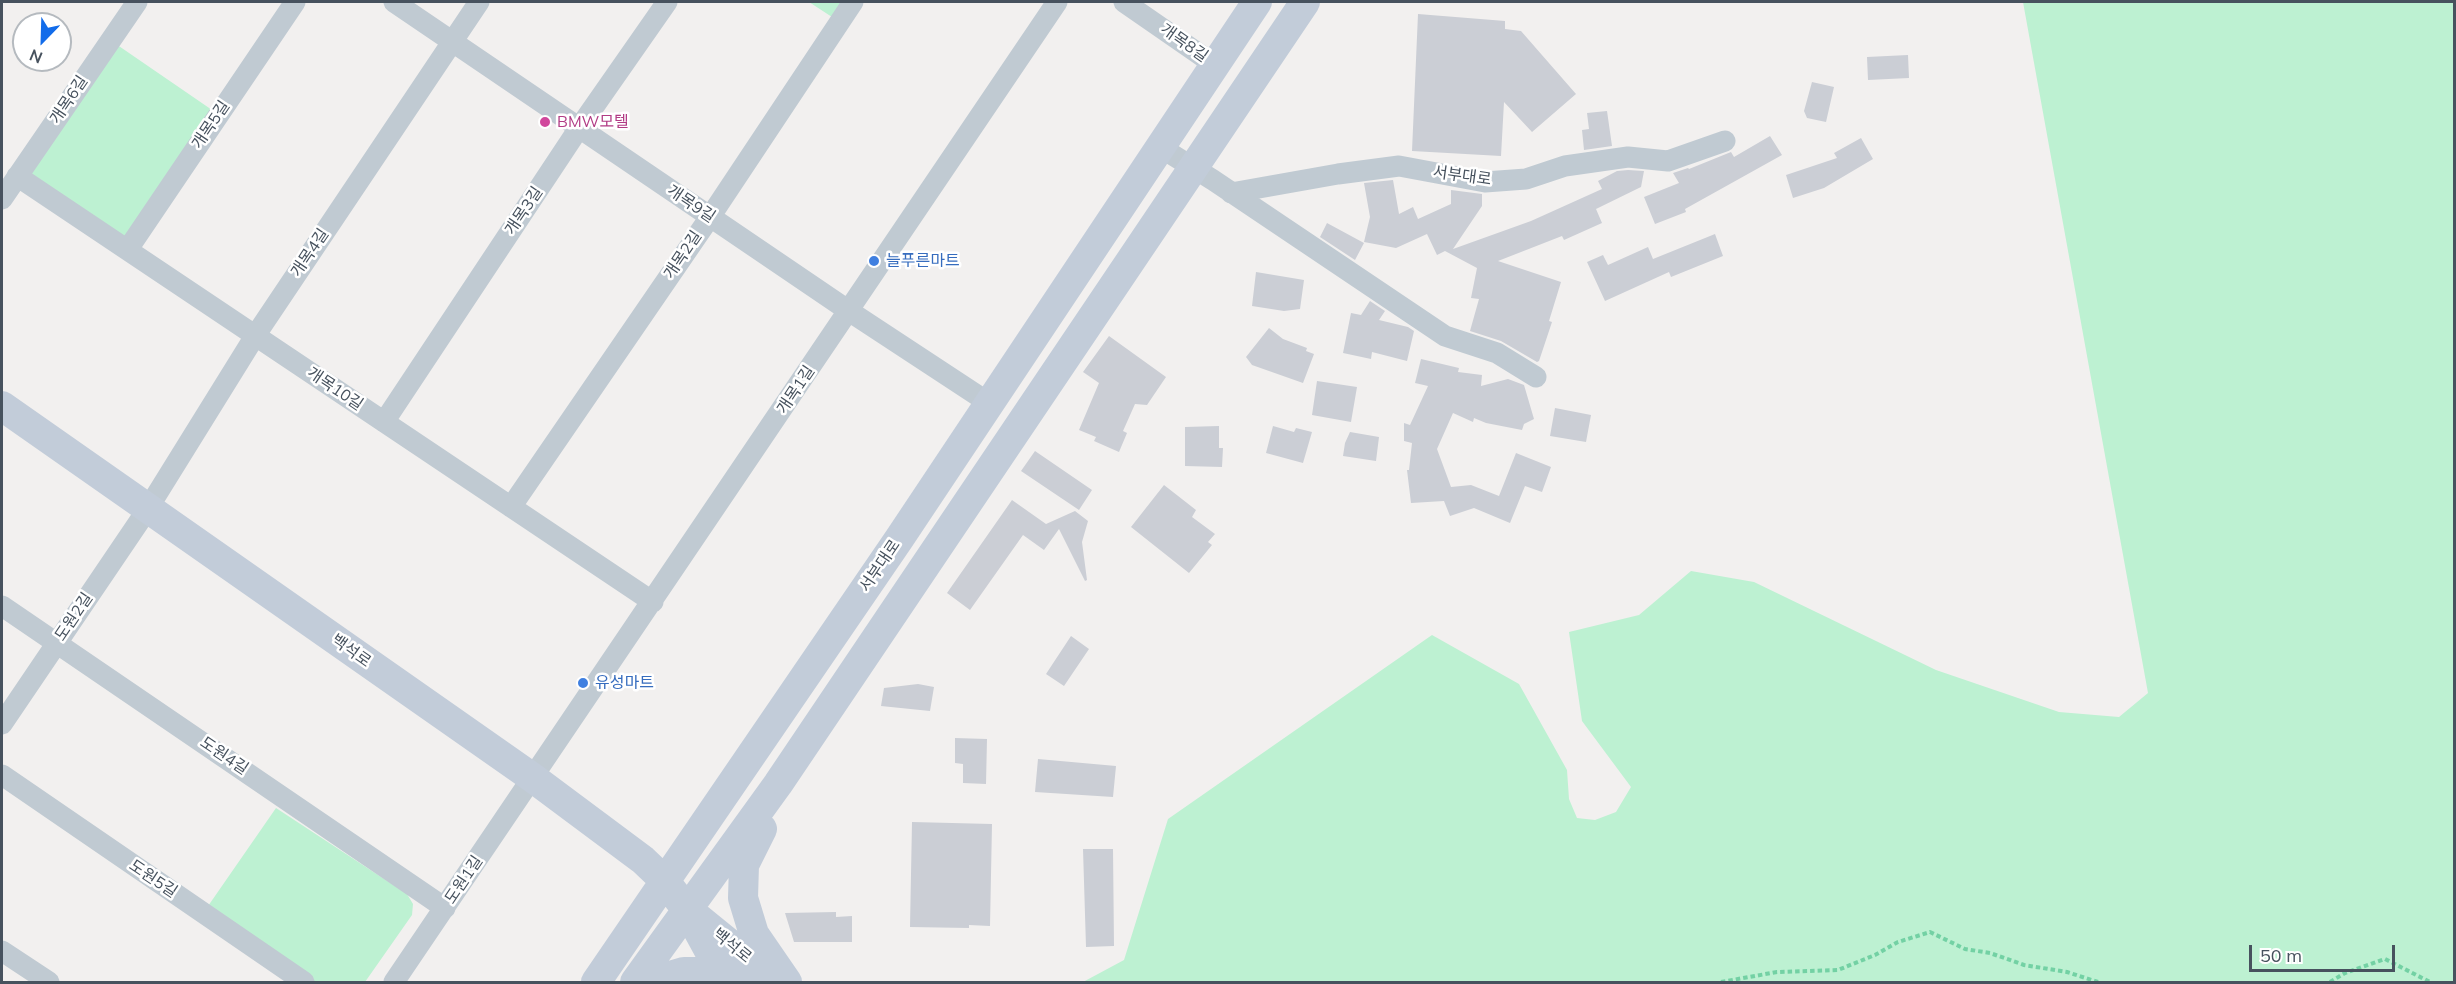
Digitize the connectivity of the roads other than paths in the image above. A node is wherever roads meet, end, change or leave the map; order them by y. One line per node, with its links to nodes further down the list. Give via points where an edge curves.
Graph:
1 (137, 2): 17 (street, 개목6길)
2 (295, 2): 21 (street, 개목5길)
3 (394, 2): 11 (street, 개목9길)
4 (479, 2): 11 (street, 개목4길)
5 (667, 2): 13 (street, 개목3길)
6 (853, 2): 20 (street, 개목2길)
7 (1057, 2): 22 (street, 개목1길)
8 (1124, 2): 12 (street, 개목8길)
9 (1257, 2): 12 (main road, 서부대로)
10 (1305, 2): 16 (main road)
11 (452, 42): 13 (street, 개목9길); 23 (street, 개목4길)
12 (1215, 65): 15 (main road, 서부대로)
13 (579, 128): 20 (street, 개목9길); 27 (street, 개목3길)
14 (1725, 141): 18 (street, 서부대로, via 1668,161 1628,157 1564,166 1526,179 1485,182 1399,166)
15 (1160, 147): 16 (street); 25 (main road, 서부대로)
16 (1194, 168): 18 (street); 36 (main road)
17 (17, 176): 19 (street, 개목6길); 21 (street, 개목10길)
18 (1231, 193): 24 (street, via 1445,336 1497,353)
19 (2, 199)
20 (710, 217): 22 (street, 개목9길); 28 (street, 개목2길)
21 (128, 249): 23 (street, 개목10길)
22 (849, 311): 25 (street, 개목9길); 30 (street, 개목1길)
23 (255, 336): 27 (street, 개목10길); 29 (street, 개목4길)
24 (1536, 377)
25 (989, 403): 37 (main road, 서부대로)
26 (2, 406): 29 (main road, 백석로)
27 (384, 422): 28 (street, 개목10길)
28 (511, 507): 30 (street, 개목10길)
29 (147, 510): 32 (street, 도원2길); 35 (main road, 백석로)
30 (653, 602): 35 (street, 개목1길)
31 (2, 606): 32 (street, 도원4길)
32 (57, 642): 33 (street, 도원2길); 38 (street, 도원4길)
33 (2, 724)
34 (2, 776): 42 (street, 도원5길)
35 (534, 778): 37 (main road, 백석로); 38 (street, 도원1길)
36 (778, 784): 39 (main road); 50 (main road, via 763,827 744,864 743,898 754,934)
37 (664, 880): 39 (main road, 백석로); 44 (main road, 서부대로)
38 (445, 908): 43 (street, 도원1길)
39 (687, 910): 45 (main road); 48 (main road, 백석로, via 711,954); 49 (main road, 백석로)
40 (2, 951): 41 (street)
41 (49, 982)
42 (303, 982)
43 (394, 982)
44 (596, 982)
45 (635, 982)
46 (661, 982): 47 (main road, via 684,972 699,972)
47 (719, 982)
48 (737, 982)
49 (777, 982)
50 (787, 982)

